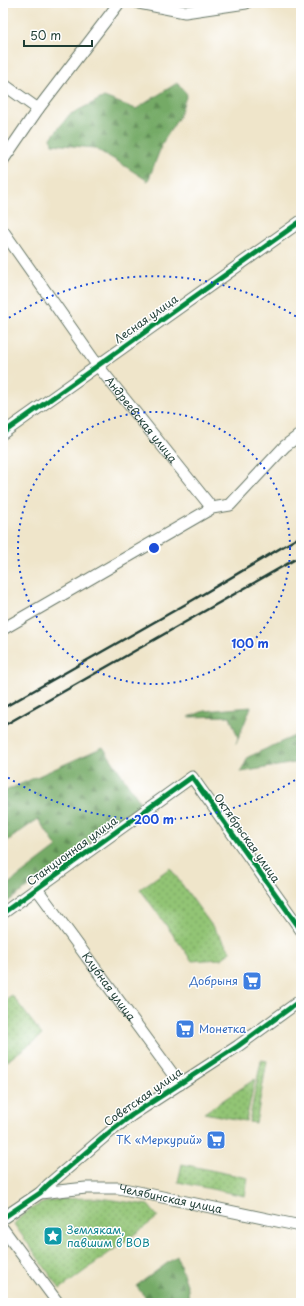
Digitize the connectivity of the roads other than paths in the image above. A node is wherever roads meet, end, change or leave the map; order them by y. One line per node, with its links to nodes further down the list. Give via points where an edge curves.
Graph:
1 (119, 3): 5 (street)
2 (139, 3): 3 (street, via 185,12)
3 (246, 3)
4 (3, 84): 5 (street)
5 (38, 109): 6 (street)
6 (3, 160)
7 (301, 221): 9 (street, Лесная улица)
8 (3, 231): 9 (street, Андреевская улица)
9 (98, 366): 10 (street, Лесная улица); 12 (street, Андреевская улица)
10 (3, 433)
11 (301, 434): 12 (street, via 285,446 230,505)
12 (212, 508): 13 (street)
13 (3, 629)
14 (192, 777): 15 (street, Станционная улица); 17 (street, Октябрьская улица)
15 (37, 889): 16 (street, Станционная улица); 19 (street, Клубная улица)
16 (3, 914)
17 (301, 930)
18 (301, 1000): 19 (street, Советская улица)
19 (180, 1084): 20 (street, Советская улица, via 111,1131)
20 (40, 1193): 21 (street, Советская улица); 22 (street, Челябинская улица, via 86,1188 119,1188)
21 (3, 1218)
22 (301, 1226)
23 (3, 1229): 24 (street)
24 (58, 1303)

